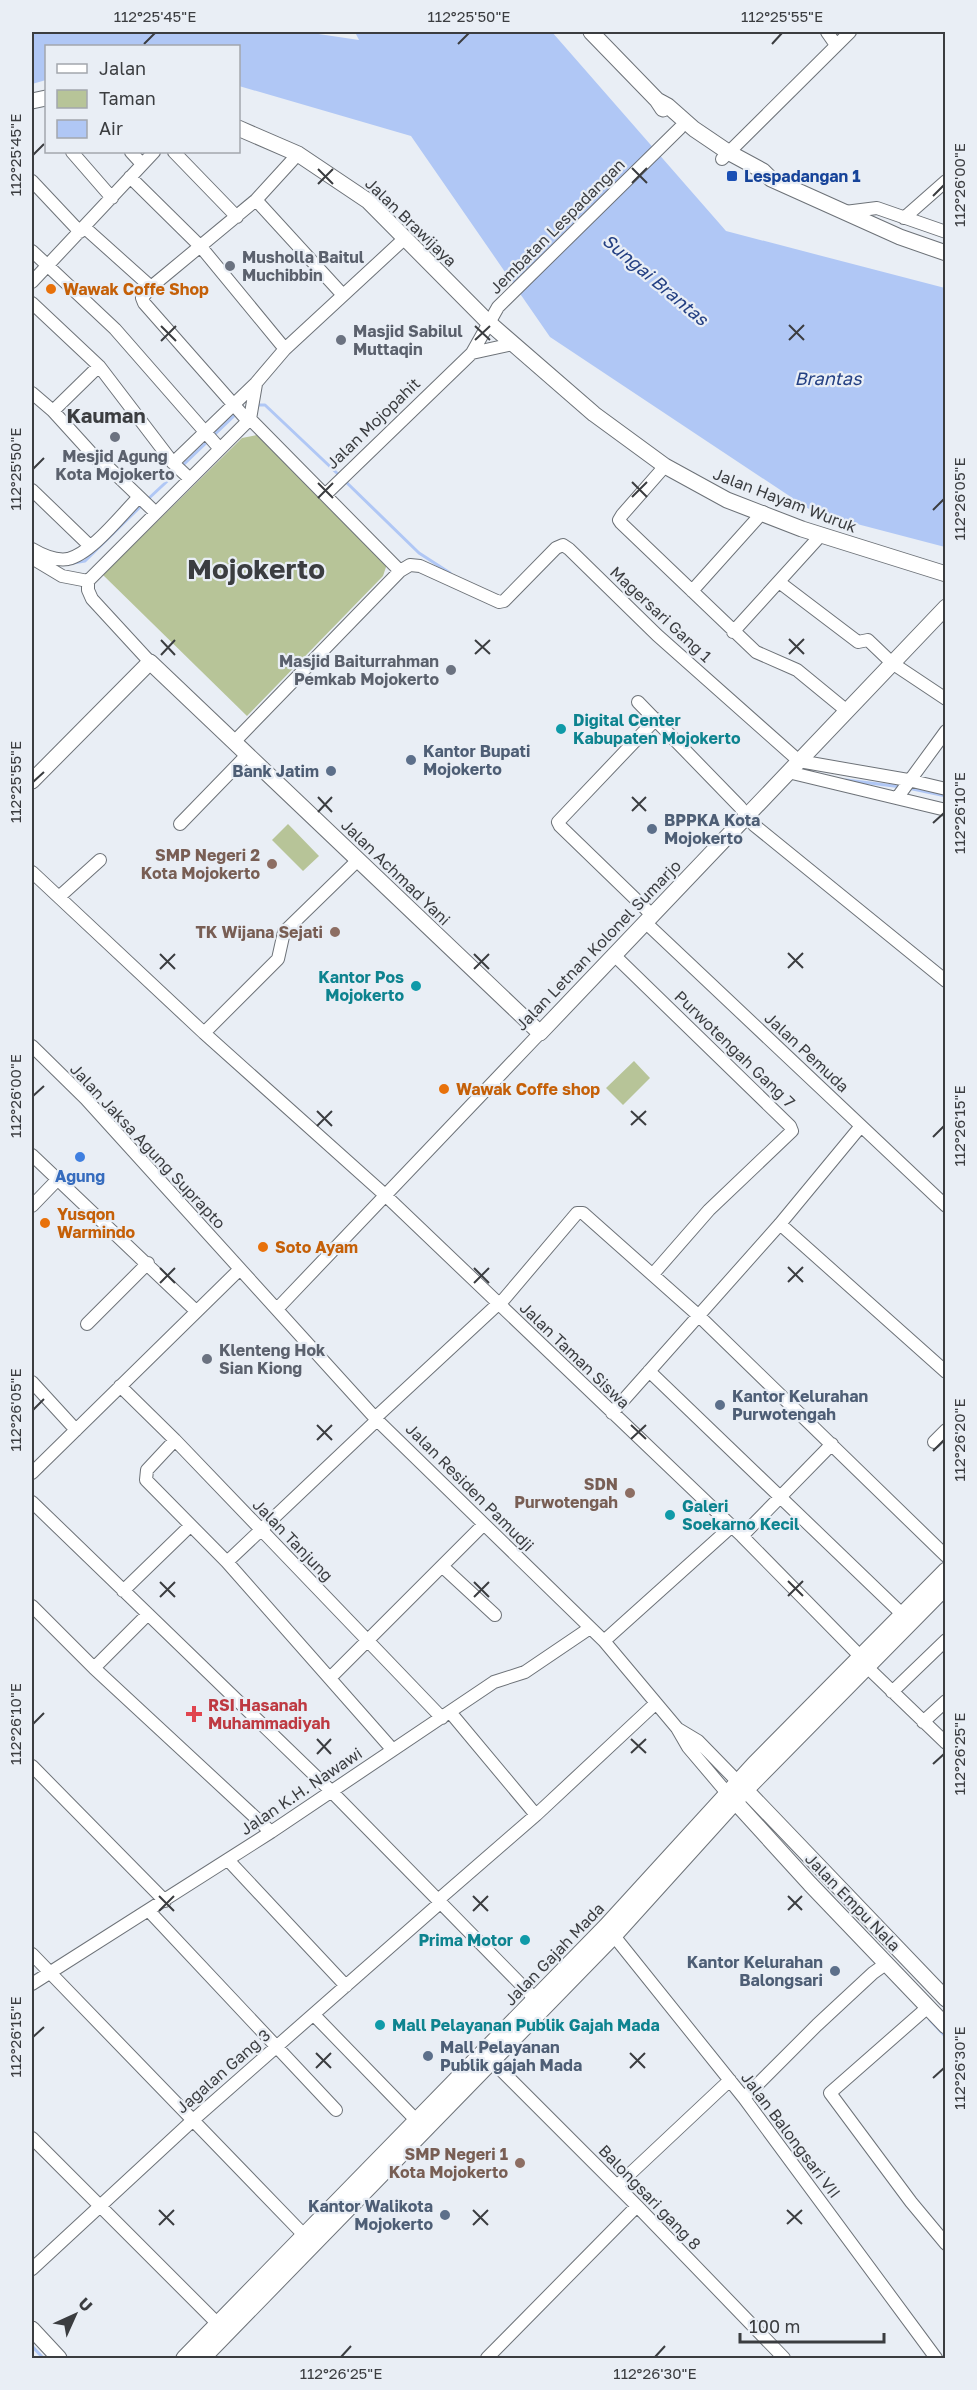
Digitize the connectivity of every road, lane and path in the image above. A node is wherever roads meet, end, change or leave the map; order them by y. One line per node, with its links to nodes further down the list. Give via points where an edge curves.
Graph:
1 (591, 32): 5 (main road)
2 (826, 32): 4 (street)
3 (850, 32): 4 (street)
4 (836, 45): 13 (street)
5 (657, 100): 7 (main road); 13 (main road)
6 (240, 129): 12 (main road, Jalan Brawijaya)
7 (680, 133): 13 (main road); 34 (street, Jembatan Lespadangan)
8 (73, 153): 18 (street)
9 (132, 153): 14 (street)
10 (153, 153): 14 (street)
11 (175, 153): 21 (street)
12 (298, 154): 19 (street); 25 (main road, Jalan Brawijaya, via 368,201)
13 (725, 155): 20 (main road)
14 (142, 164): 15 (street)
15 (130, 177): 18 (street); 26 (street)
16 (32, 181): 23 (street)
17 (945, 182): 22 (street)
18 (112, 198): 23 (street)
19 (256, 200): 21 (street); 32 (street)
20 (845, 212): 22 (street, via 870,208); 28 (main road)
21 (237, 217): 26 (street)
22 (904, 218): 24 (street)
23 (82, 229): 29 (street); 31 (street)
24 (945, 232)
25 (404, 239): 32 (street); 34 (main road, Jalan Brawijaya)
26 (201, 247): 31 (street); 36 (street)
27 (32, 251): 29 (street)
28 (945, 253)
29 (47, 266): 30 (street); 43 (street, via 119,334)
30 (32, 282)
31 (151, 287): 42 (street, via 142,298 144,303)
32 (342, 294): 36 (street)
33 (32, 303): 38 (street)
34 (496, 314): 35 (main road, Jalan Brawijaya); 37 (street, Jalan Mojopahit)
35 (513, 344): 37 (street); 45 (main road, Jalan Hayam Wuruk)
36 (285, 349): 39 (street)
37 (472, 353): 47 (street, Jalan Mojopahit)
38 (99, 366): 41 (street); 44 (street)
39 (256, 383): 42 (street); 42 (street)
40 (32, 393): 41 (street)
41 (53, 411): 48 (street, via 103,466)
42 (245, 411): 43 (street); 43 (street); 47 (street)
43 (211, 439): 44 (street); 44 (street)
44 (180, 469): 50 (street)
45 (662, 469): 49 (main road, Jalan Hayam Wuruk, via 727,500); 59 (street, via 620,520)
46 (32, 489): 52 (street)
47 (325, 495): 55 (street)
48 (142, 500): 50 (street); 52 (street)
49 (763, 512): 51 (main road, Jalan Hayam Wuruk); 59 (street)
50 (156, 513): 57 (street)
51 (821, 535): 56 (main road, Jalan Hayam Wuruk); 58 (street)
52 (90, 546): 53 (street, via 68,559 43,556)
53 (32, 549)
54 (32, 558): 57 (street, via 62,576)
55 (405, 568): 69 (street); 71 (street, Magersari Gang 1, via 420,566 499,602 563,545 657,635)
56 (945, 574)
57 (88, 581): 62 (street, via 92,599)
58 (779, 582): 61 (street); 63 (street, via 858,642 868,640)
59 (692, 591): 61 (street)
60 (945, 607): 63 (main road, Jalan Letnan Kolonel Sumarjo)
61 (733, 632): 66 (street, via 761,656 797,670)
62 (150, 662): 69 (main road, Jalan Achmad Yani); 73 (main road)
63 (892, 663): 64 (street); 66 (main road, Jalan Letnan Kolonel Sumarjo)
64 (945, 699)
65 (638, 702): 67 (street)
66 (843, 708): 71 (main road, Jalan Letnan Kolonel Sumarjo)
67 (656, 719): 77 (street); 83 (street, Jalan Pemuda, via 558,822)
68 (945, 731): 74 (street)
69 (234, 742): 70 (main road, Jalan Achmad Yani)
70 (247, 754): 78 (street); 79 (main road, Jalan Achmad Yani)
71 (796, 758): 72 (main road, Jalan Letnan Kolonel Sumarjo); 74 (street)
72 (788, 772): 74 (street); 77 (main road, Jalan Letnan Kolonel Sumarjo)
73 (32, 781)
74 (903, 789): 75 (street); 76 (street)
75 (945, 789)
76 (945, 810)
77 (747, 815): 83 (main road, Jalan Letnan Kolonel Sumarjo); 85 (street, via 754,825)
78 (180, 824)
79 (358, 860): 86 (street, via 284,932 278,959); 87 (main road, Jalan Achmad Yani)
80 (100, 861): 82 (street)
81 (32, 872): 82 (street, Jalan Taman Siswa)
82 (59, 897): 86 (street, Jalan Taman Siswa)
83 (649, 919): 84 (main road, Jalan Letnan Kolonel Sumarjo); 89 (street, Jalan Pemuda)
84 (614, 955): 87 (main road, Jalan Letnan Kolonel Sumarjo); 98 (street, Purwotengah Gang 7, via 792,1131 709,1210)
85 (945, 981)
86 (204, 1033): 92 (street, Jalan Taman Siswa)
87 (540, 1033): 92 (street, Jalan Letnan Kolonel Sumarjo)
88 (32, 1046): 97 (street, Jalan Jaksa Agung Suprapto, via 86,1099)
89 (861, 1126): 94 (street, Jalan Pemuda); 95 (street)
90 (32, 1155): 91 (street)
91 (58, 1179): 93 (street); 96 (street)
92 (385, 1195): 99 (street, Jalan Taman Siswa); 100 (street, Jalan Letnan Kolonel Sumarjo)
93 (32, 1206)
94 (945, 1206)
95 (780, 1224): 102 (street); 105 (street)
96 (148, 1263): 101 (street); 103 (street)
97 (239, 1269): 100 (street, Jalan Residen Pamudji); 101 (street)
98 (654, 1273): 99 (street, via 580,1211); 102 (street)
99 (498, 1304): 108 (street, Jalan Taman Siswa); 109 (street)
100 (277, 1309): 109 (street, Jalan Residen Pamudji)
101 (196, 1311): 107 (street)
102 (699, 1316): 104 (street); 114 (street)
103 (87, 1324)
104 (649, 1371): 108 (street); 116 (street)
105 (945, 1372)
106 (32, 1382): 110 (street)
107 (120, 1386): 110 (street); 112 (street, Jalan Tanjung)
108 (612, 1413): 120 (street, Jalan Taman Siswa)
109 (376, 1419): 118 (street, Jalan Residen Pamudji); 121 (street)
110 (76, 1430): 115 (street)
111 (945, 1430): 113 (street)
112 (175, 1440): 119 (street, via 145,1476); 121 (street, Jalan Tanjung)
113 (934, 1442)
114 (832, 1444): 116 (street); 123 (street)
115 (32, 1473)
116 (781, 1497): 122 (street); 131 (street)
117 (32, 1503): 128 (street)
118 (483, 1525): 125 (street); 133 (street, Jalan Residen Pamudji)
119 (190, 1526): 124 (street); 128 (street)
120 (732, 1526): 122 (street, Jalan Taman Siswa); 136 (street)
121 (260, 1531): 124 (street); 134 (street, Jalan Tanjung)
122 (742, 1536): 137 (street, Jalan Taman Siswa)
123 (945, 1556)
124 (227, 1562): 139 (street)
125 (443, 1567): 132 (street); 134 (street)
126 (945, 1570): 131 (main road, Jalan Gajah Mada)
127 (945, 1587): 137 (main road, Jalan Gajah Mada)
128 (123, 1591): 130 (street)
129 (32, 1606): 138 (street)
130 (148, 1614): 138 (street); 148 (street)
131 (902, 1614): 137 (main road, Jalan Gajah Mada)
132 (495, 1616)
133 (590, 1628): 136 (street, Jalan Residen Pamudji); 143 (street, Jalan K.H. Nawawi, via 525,1672 494,1682)
134 (368, 1640): 139 (street); 143 (street, Jalan Tanjung)
135 (945, 1640): 140 (street)
136 (604, 1641): 142 (street, Jalan Residen Pamudji)
137 (863, 1661): 140 (street, Jalan Taman Siswa); 149 (main road, Jalan Gajah Mada)
138 (94, 1668): 151 (street)
139 (330, 1678): 146 (street)
140 (892, 1692): 144 (street, Jalan Taman Siswa)
141 (945, 1701): 144 (street)
142 (655, 1704): 149 (street, Jalan Residen Pamudji, via 677,1728 698,1741); 150 (street, Jagalan Gang 3)
143 (446, 1715): 146 (street, Jalan K.H. Nawawi); 150 (street, Jalan Tanjung)
144 (923, 1722): 145 (street, Jalan Taman Siswa)
145 (945, 1743)
146 (392, 1749): 148 (street, Jalan K.H. Nawawi)
147 (32, 1766): 153 (street)
148 (331, 1791): 151 (street, Jalan K.H. Nawawi); 154 (street)
149 (737, 1792): 156 (main road, Jalan Gajah Mada); 158 (main road, Jalan Empu Nala, via 810,1884); 162 (main road, Jalan Empu Nala); 163 (main road, Jalan Gajah Mada, via 606,1926)
150 (536, 1815): 154 (street, Jagalan Gang 3)
151 (271, 1832): 152 (street, Jalan K.H. Nawawi)
152 (228, 1860): 153 (street, Jalan K.H. Nawawi); 161 (street)
153 (165, 1901): 155 (street, Jalan K.H. Nawawi)
154 (439, 1902): 161 (street, Jagalan Gang 3); 163 (street)
155 (149, 1911): 159 (street, Jalan K.H. Nawawi); 167 (street)
156 (614, 1936): 163 (main road, Jalan Gajah Mada); 169 (street, Jalan Balongsari VII)
157 (32, 1954): 159 (street)
158 (887, 1963): 164 (main road, Jalan Empu Nala); 170 (street)
159 (50, 1973): 160 (street, Jalan K.H. Nawawi); 172 (street)
160 (32, 1984)
161 (346, 1986): 165 (street, Jagalan Gang 3)
162 (945, 1999)
163 (539, 2003): 168 (main road, Jalan Gajah Mada)
164 (926, 2008): 166 (main road, Jalan Empu Nala); 179 (street, via 830,2093)
165 (314, 2015): 167 (street, Jagalan Gang 3); 173 (street)
166 (945, 2026)
167 (275, 2047): 171 (street); 172 (street, Jagalan Gang 3)
168 (482, 2065): 173 (main road, Jalan Gajah Mada); 175 (street, Balongsari gang 8); 185 (main road, Jalan Gajah Mada)
169 (730, 2080): 170 (street, Jalan Balongsari VII); 175 (street)
170 (744, 2098): 188 (street, Jalan Balongsari VII)
171 (336, 2110)
172 (192, 2121): 176 (street, Jagalan Gang 3); 178 (street)
173 (417, 2121): 178 (main road, Jalan Gajah Mada)
174 (32, 2138): 176 (street)
175 (617, 2186): 177 (street, Balongsari gang 8)
176 (98, 2205): 180 (street, Jagalan Gang 3); 181 (street)
177 (637, 2206): 186 (street); 187 (street, Balongsari gang 8)
178 (304, 2235): 181 (main road, Jalan Gajah Mada)
179 (945, 2244)
180 (32, 2268)
181 (218, 2324): 184 (main road, Jalan Gajah Mada)
182 (32, 2329): 183 (main road)
183 (59, 2358)
184 (184, 2358)
185 (203, 2358)
186 (487, 2358)
187 (783, 2358)
188 (936, 2358)

